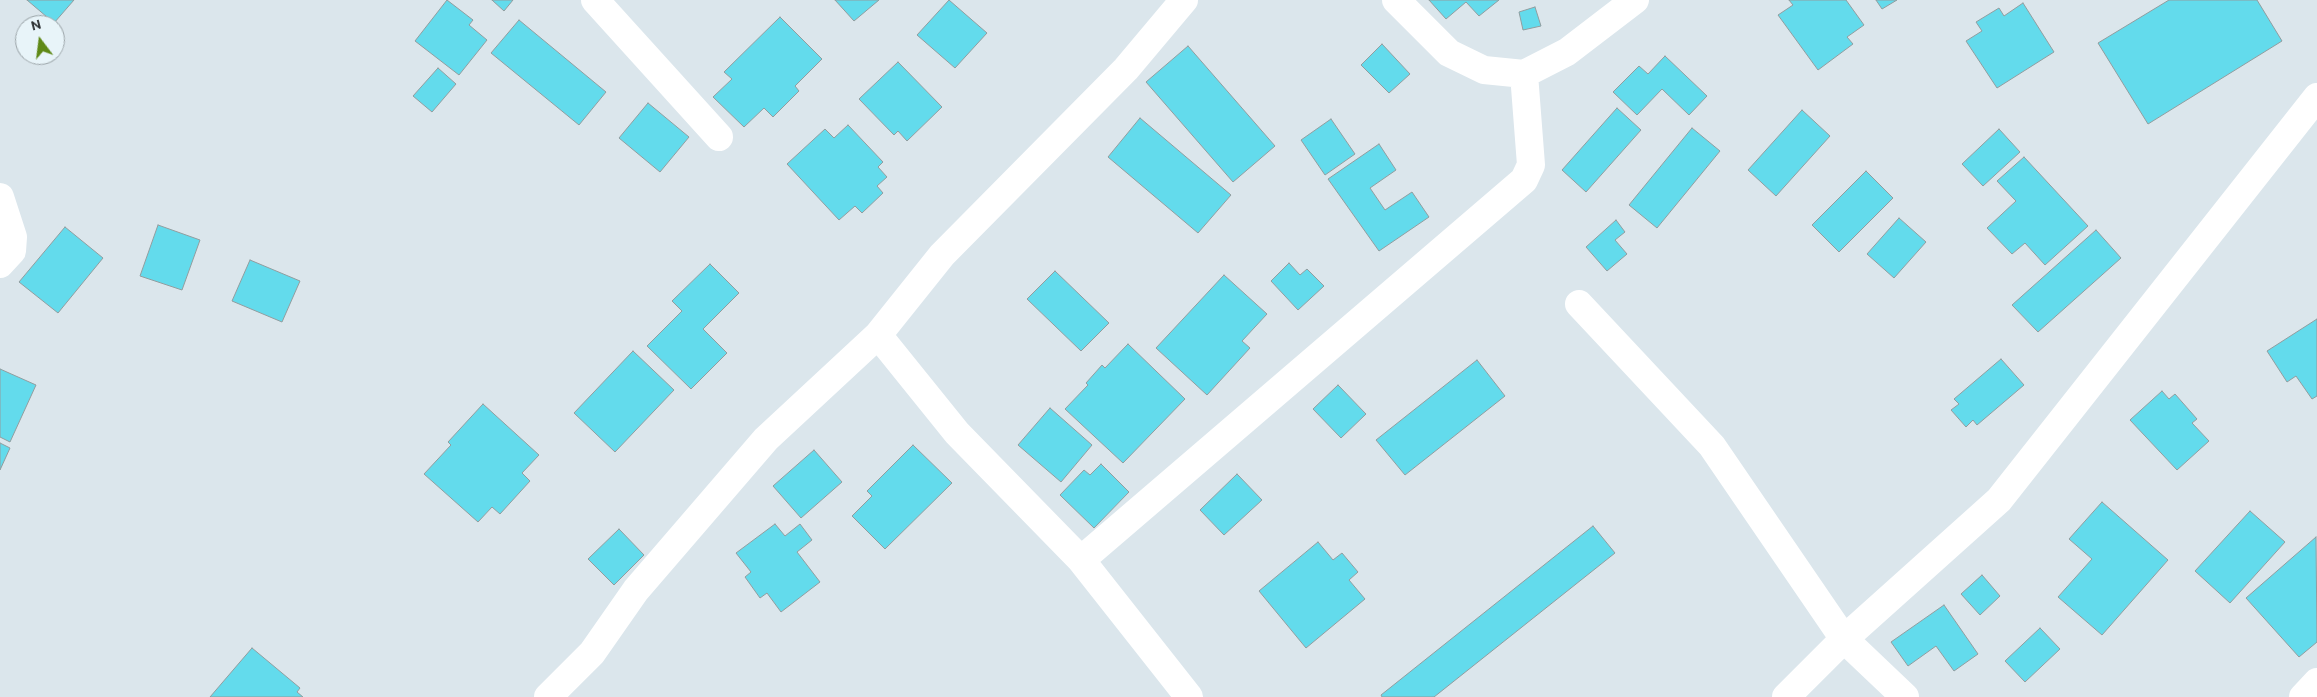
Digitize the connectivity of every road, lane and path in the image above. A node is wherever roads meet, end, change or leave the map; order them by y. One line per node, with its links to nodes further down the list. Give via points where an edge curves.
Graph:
1 (595, 0): 7 (street)
2 (1184, 0): 11 (street, via 1126,69 942,255)
3 (1396, 0): 5 (street, via 1449,53 1484,70)
4 (1635, 0): 5 (street, via 1567,52)
5 (1524, 74): 12 (street, via 1531,165 1524,180)
6 (2317, 97): 13 (street, via 1999,500)
7 (719, 137)
8 (0, 197): 9 (street, via 13,237 12,251)
9 (0, 264)
10 (1579, 304): 13 (street, via 1712,446)
11 (878, 335): 12 (street, via 957,433); 15 (street, via 766,439 636,590 592,652)
12 (1081, 560): 16 (street)
13 (1844, 639): 17 (street); 18 (street)
14 (2317, 682): 19 (street)
15 (548, 697)
16 (1189, 697)
17 (1786, 697)
18 (1905, 697)
19 (2303, 697)

